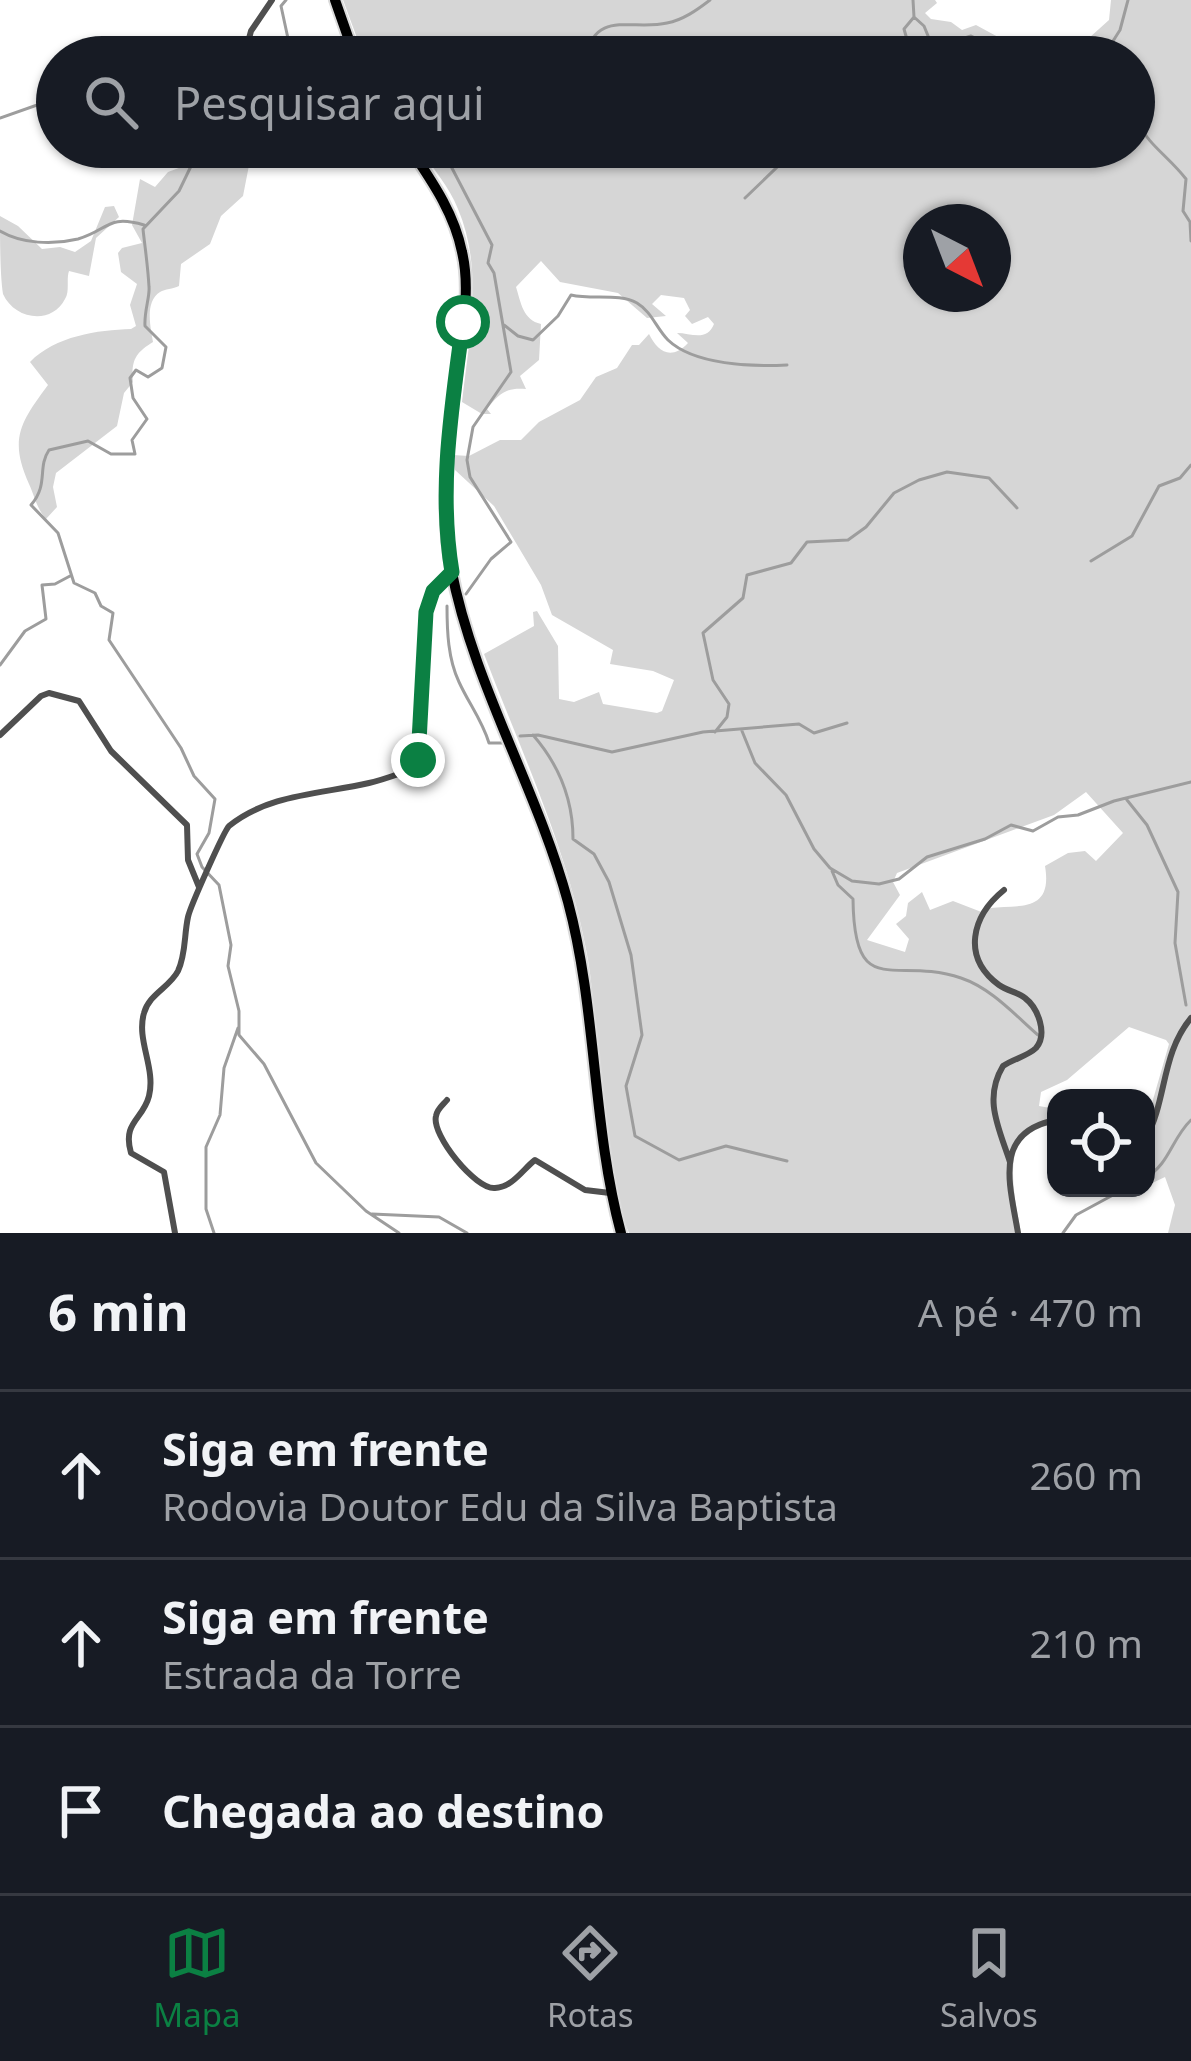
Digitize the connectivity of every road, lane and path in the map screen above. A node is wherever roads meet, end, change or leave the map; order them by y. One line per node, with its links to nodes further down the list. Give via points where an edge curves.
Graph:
1 (272, 0): 3 (street)
2 (335, 0): 4 (main road)
3 (250, 36)
4 (348, 36)
5 (423, 168): 6 (main road, via 451,215 465,266 446,463)
6 (452, 572): 8 (street, via 426,612 412,770 278,800 250,814 219,837); 15 (main road, via 568,904)
7 (0, 735): 8 (street, via 41,696 79,701 110,751 187,825)
8 (199, 888): 16 (street, via 176,976 144,1013 149,1097 127,1139 131,1154 164,1172)
9 (1004, 890): 14 (street, via 980,915 977,955 1041,1023 1041,1042 1003,1066 992,1096)
10 (1191, 1018): 12 (street, via 1169,1055)
11 (447, 1100): 15 (street, via 436,1127 482,1186 508,1184 535,1160 585,1190)
12 (1155, 1106)
13 (1047, 1122): 14 (street, via 1030,1125)
14 (1010, 1162): 18 (street)
15 (610, 1193): 17 (main road)
16 (176, 1233)
17 (620, 1233)
18 (1018, 1233)

